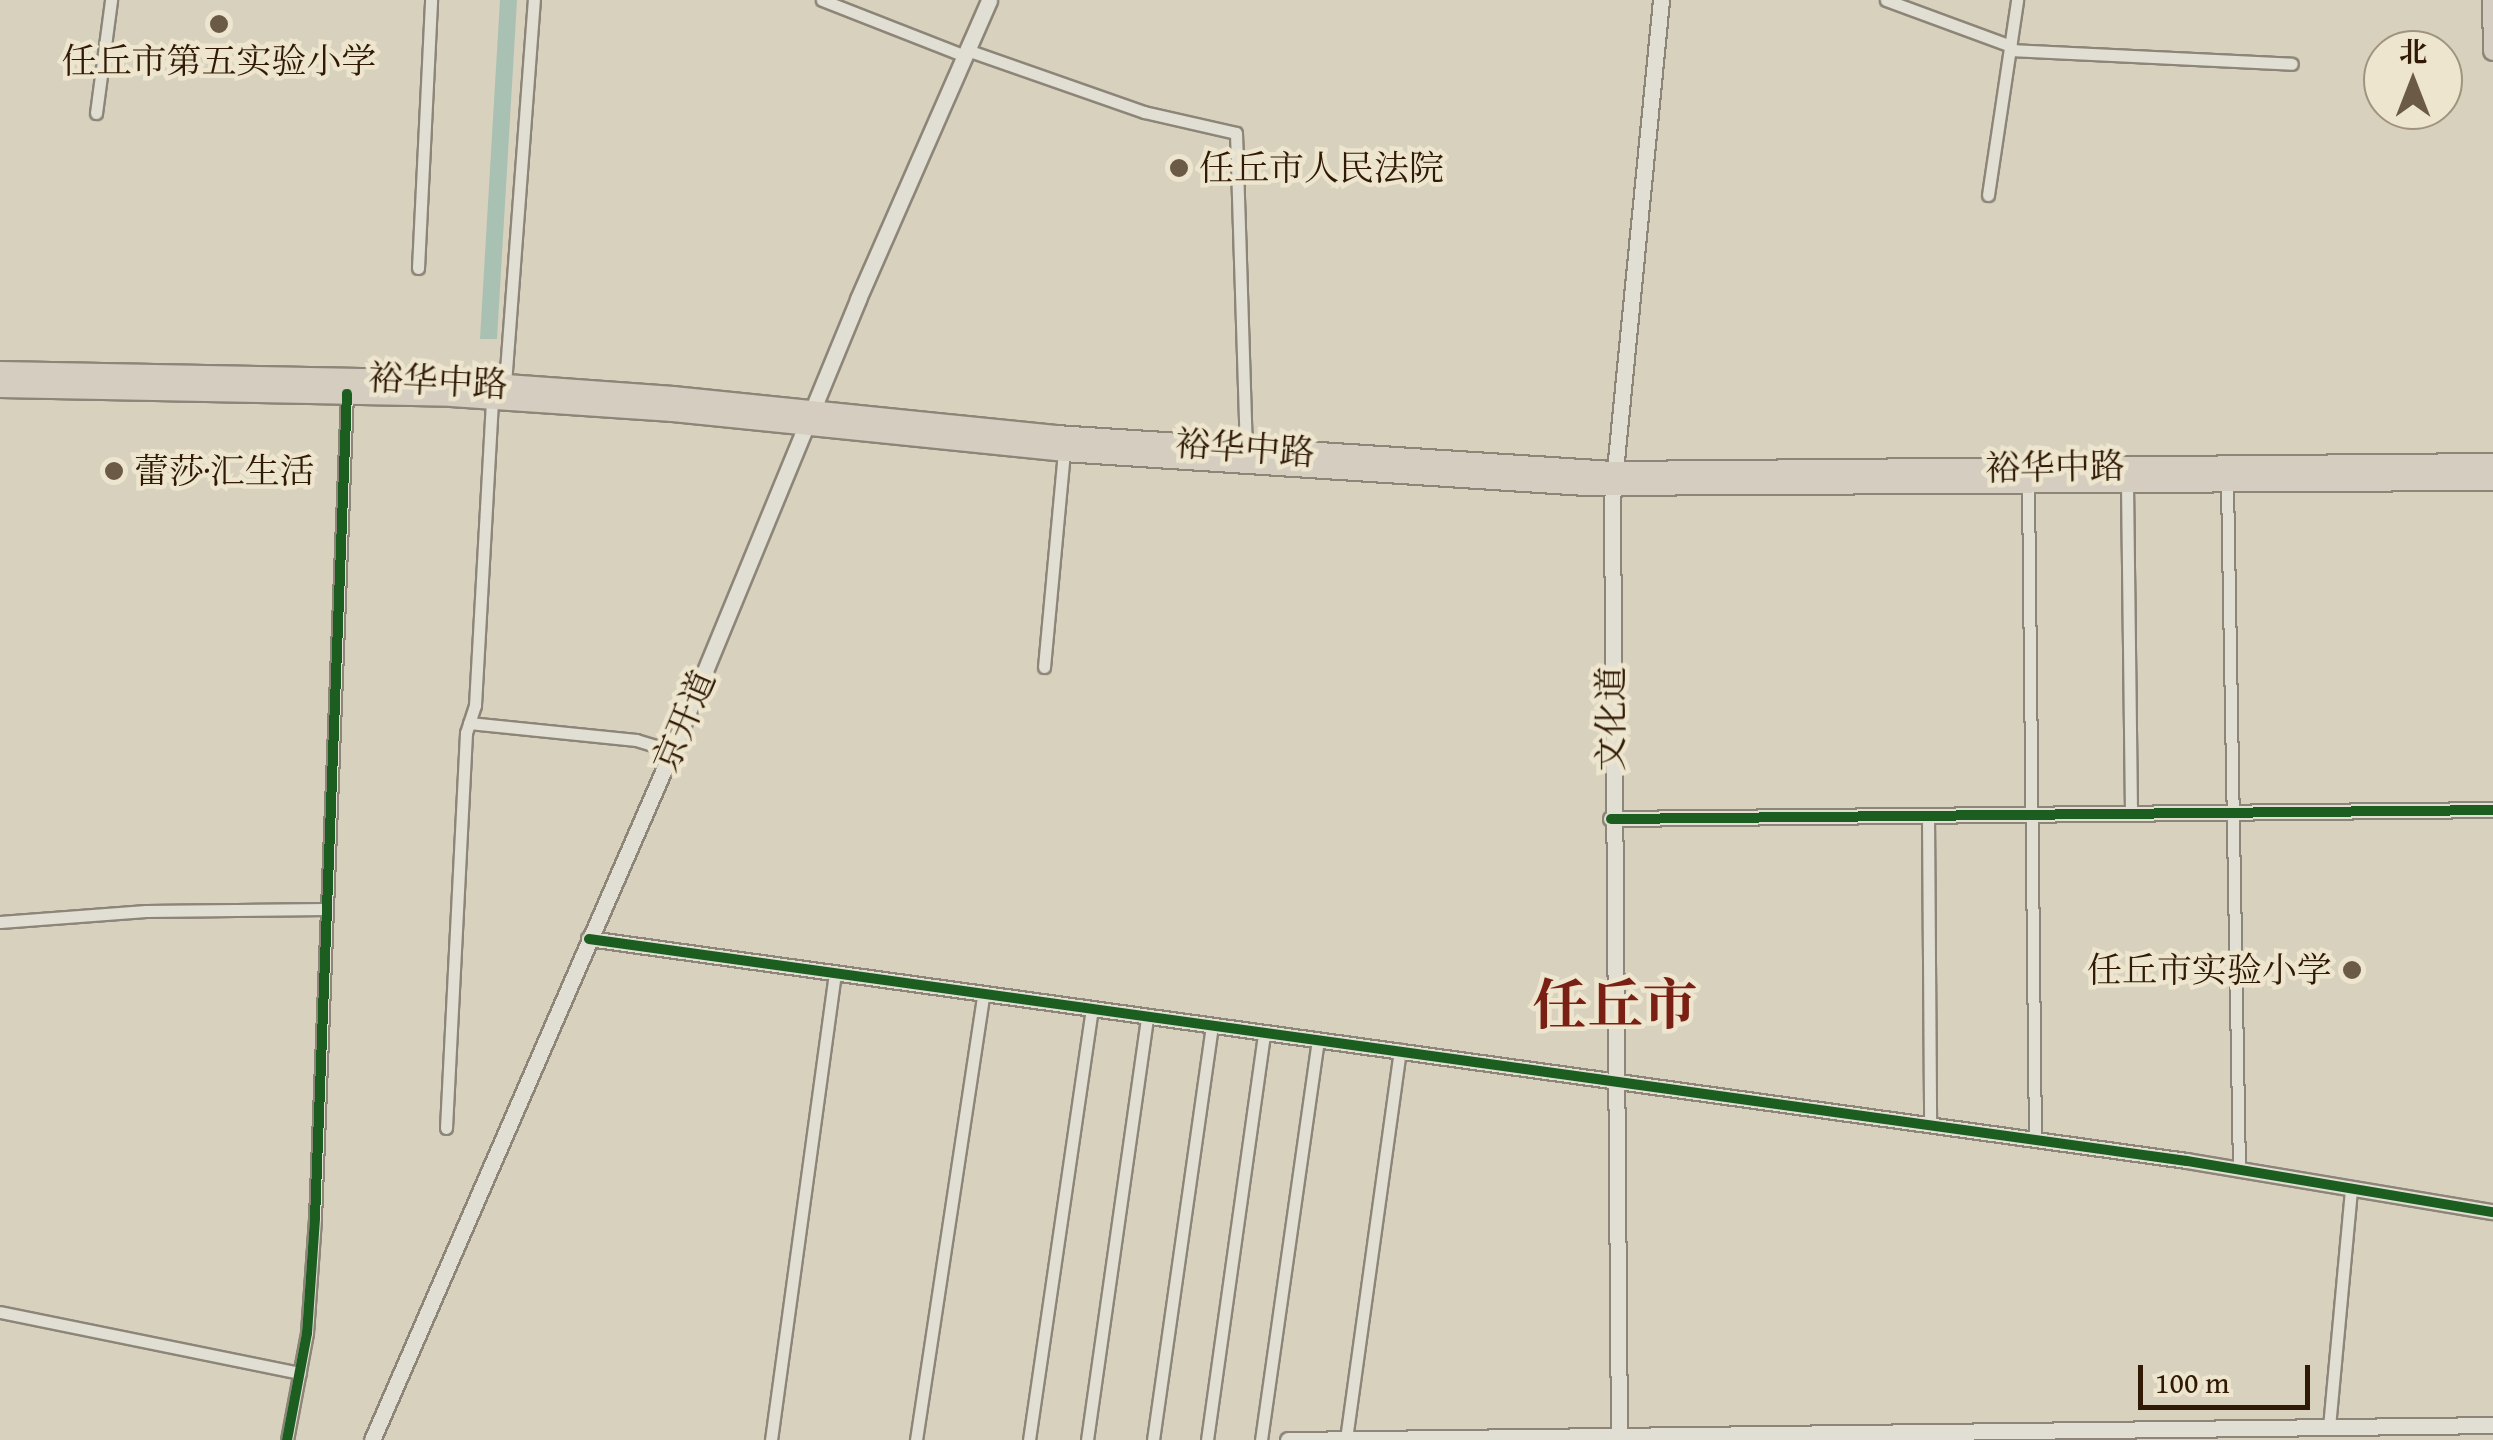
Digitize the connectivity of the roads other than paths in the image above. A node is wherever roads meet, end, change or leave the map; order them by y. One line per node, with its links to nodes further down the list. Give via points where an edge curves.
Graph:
1 (111, 0): 14 (street)
2 (431, 0): 16 (street)
3 (534, 0): 18 (street)
4 (822, 0): 12 (street)
5 (989, 0): 12 (main road, 京开道)
6 (1661, 0): 26 (main road, 文化道)
7 (1886, 0): 10 (street)
8 (2017, 0): 10 (street)
9 (2492, 0): 11 (main road)
10 (2010, 48): 13 (street); 15 (street)
11 (2493, 51)
12 (966, 53): 22 (main road, 京开道); 23 (street, via 1144,112 1236,133)
13 (2292, 64)
14 (96, 114)
15 (1988, 194)
16 (418, 268)
17 (0, 371): 18 (main road, 裕华中路)
18 (505, 384): 22 (main road, 裕华中路)
19 (0, 388): 20 (main road, 裕华中路)
20 (347, 394): 21 (main road, 裕华中路); 40 (street)
21 (492, 400): 22 (main road, 裕华中路); 32 (street)
22 (809, 418): 23 (main road, 裕华中路); 24 (main road, 裕华中路); 33 (main road, 京开道)
23 (1246, 448): 26 (main road, 裕华中路)
24 (1064, 452): 26 (main road, 裕华中路); 31 (street)
25 (2493, 463): 26 (main road, 裕华中路)
26 (1613, 479): 30 (main road, 裕华中路); 39 (main road, 文化道)
27 (2493, 481): 29 (main road, 裕华中路)
28 (2127, 484): 29 (main road, 裕华中路); 30 (main road, 裕华中路); 37 (street)
29 (2226, 484): 35 (street)
30 (2028, 485): 36 (street)
31 (1044, 667)
32 (469, 723): 33 (street, via 624,738); 53 (street)
33 (672, 751): 42 (main road, 京开道)
34 (2493, 810): 35 (street)
35 (2233, 812): 37 (street); 55 (street)
36 (2032, 814): 37 (street); 38 (street); 54 (street)
37 (2131, 814)
38 (1928, 816): 39 (street); 52 (street)
39 (1611, 819): 51 (main road, 文化道)
40 (326, 910): 41 (street, via 146,911); 59 (street, via 315,1218)
41 (0, 922)
42 (589, 939): 43 (street); 65 (main road, 京开道)
43 (835, 973): 44 (street); 66 (street)
44 (984, 993): 45 (street); 67 (street)
45 (1092, 1008): 46 (street); 68 (street)
46 (1147, 1016): 47 (street); 69 (street)
47 (1212, 1025): 48 (street); 70 (street)
48 (1264, 1032): 49 (street); 71 (street)
49 (1318, 1039): 50 (street); 72 (street)
50 (1400, 1050): 51 (street); 63 (street)
51 (1614, 1080): 52 (street); 62 (main road, 文化道)
52 (1930, 1124): 54 (street)
53 (446, 1128)
54 (2036, 1139): 55 (street)
55 (2240, 1169): 56 (street)
56 (2350, 1189): 57 (street); 61 (street)
57 (2493, 1212)
58 (0, 1312): 59 (street)
59 (300, 1373): 64 (street)
60 (2493, 1425): 61 (main road)
61 (2328, 1426): 62 (main road)
62 (1619, 1438): 63 (main road)
63 (1346, 1439): 73 (main road)
64 (287, 1440)
65 (372, 1440)
66 (770, 1440)
67 (916, 1440)
68 (1029, 1440)
69 (1087, 1440)
70 (1152, 1440)
71 (1207, 1440)
72 (1260, 1440)
73 (1288, 1440)

